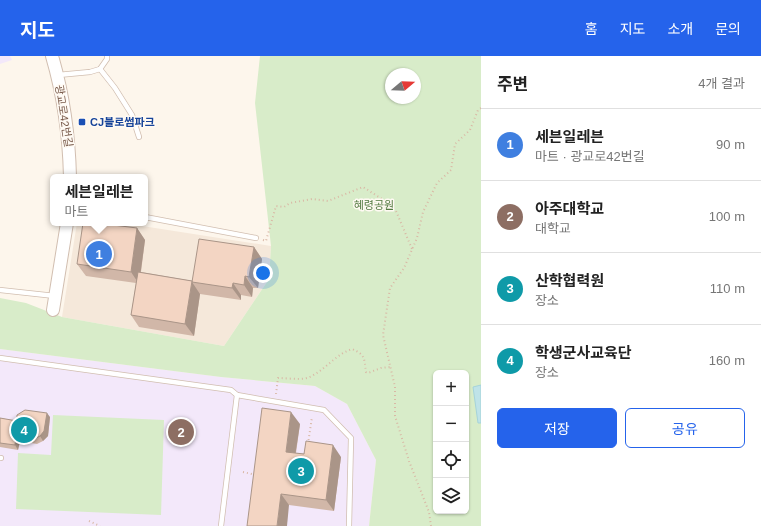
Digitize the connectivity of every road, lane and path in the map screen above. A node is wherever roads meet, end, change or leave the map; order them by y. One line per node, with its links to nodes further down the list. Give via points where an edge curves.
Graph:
1 (52, 56): 4 (street, 광교로42번길)
2 (107, 56): 3 (lane)
3 (100, 68): 4 (lane, via 90,72); 6 (lane, via 132,116)
4 (58, 75): 7 (street, 광교로42번길, via 67,117)
5 (480, 109): 11 (path, via 470,130 456,144 451,170 437,183 423,212)
6 (139, 137)
7 (70, 174)
8 (148, 218): 10 (lane)
9 (67, 226): 13 (street)
10 (256, 238): 11 (path, via 266,241 276,206 284,207 300,200 328,201 363,187 396,211)
11 (412, 249): 16 (path, via 404,268 390,288 383,335)
12 (0, 290): 13 (lane)
13 (55, 296): 14 (street)
14 (53, 310)
15 (0, 358): 17 (lane, via 231,390)
16 (390, 367): 18 (path, via 368,373 364,357 352,349 338,355 306,378 278,378); 27 (path, via 395,387 395,416 429,512)
17 (237, 395): 18 (lane); 25 (lane)
18 (275, 401): 19 (lane)
19 (314, 408): 20 (path); 26 (lane, via 324,410 351,438)
20 (307, 451)
21 (243, 472): 22 (path)
22 (263, 476)
23 (89, 521): 24 (path)
24 (100, 526)
25 (221, 526)
26 (349, 526)
27 (431, 526)

